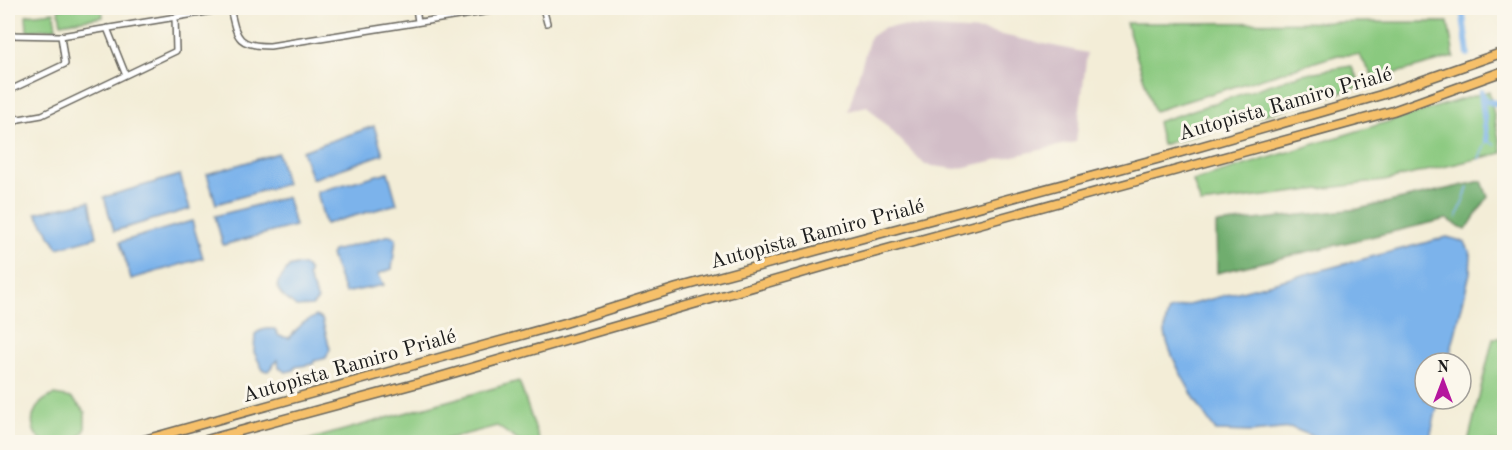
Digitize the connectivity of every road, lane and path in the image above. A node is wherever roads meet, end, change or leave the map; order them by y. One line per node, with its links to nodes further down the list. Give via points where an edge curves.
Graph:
1 (231, 8): 5 (street); 6 (street, via 238,37 246,44 259,46)
2 (416, 8): 6 (street)
3 (509, 8): 6 (street)
4 (543, 8): 7 (street)
5 (175, 17): 8 (street); 13 (street, via 176,51)
6 (418, 22)
7 (548, 23)
8 (107, 28): 10 (street); 13 (street)
9 (8, 35): 10 (street)
10 (61, 36): 14 (street, via 65,64)
11 (1504, 52): 18 (highway, Autopista Ramiro Prialé, via 1381,95 1180,153 677,288)
12 (1504, 71): 19 (highway, Autopista Ramiro Prialé, via 1393,111)
13 (125, 74): 16 (street, via 42,115)
14 (8, 88)
15 (8, 114): 16 (street)
16 (19, 119): 17 (street)
17 (8, 127)
18 (137, 442)
19 (199, 442)

